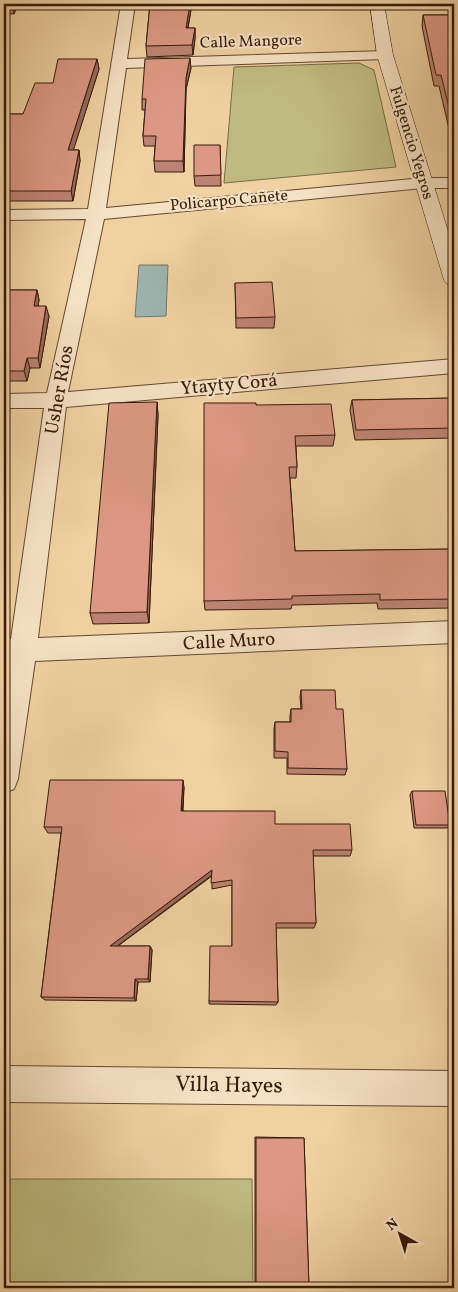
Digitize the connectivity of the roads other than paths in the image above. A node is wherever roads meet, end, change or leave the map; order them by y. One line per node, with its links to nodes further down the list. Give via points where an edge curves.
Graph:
1 (128, 4): 4 (street, Usher Ríos)
2 (377, 4): 3 (street, Fulgencio Yegros)
3 (385, 55): 4 (street, Calle Mangore); 5 (street, Fulgencio Yegros)
4 (118, 64): 7 (street, Usher Ríos)
5 (423, 183): 6 (street, Policarpo Cañete); 7 (street, Policarpo Cañete); 9 (street, Fulgencio Yegros)
6 (454, 183)
7 (96, 214): 8 (street, Policarpo Cañete); 11 (street, Usher Ríos)
8 (4, 215)
9 (454, 280)
10 (454, 366): 11 (street, Ytayty Corá)
11 (56, 400): 12 (street, Ytayty Corá); 14 (street, Usher Ríos)
12 (4, 401)
13 (454, 632): 14 (street, Calle Muro)
14 (14, 651): 15 (street, Usher Ríos)
15 (4, 779)
16 (4, 1084): 17 (street, Villa Hayes)
17 (454, 1089)

